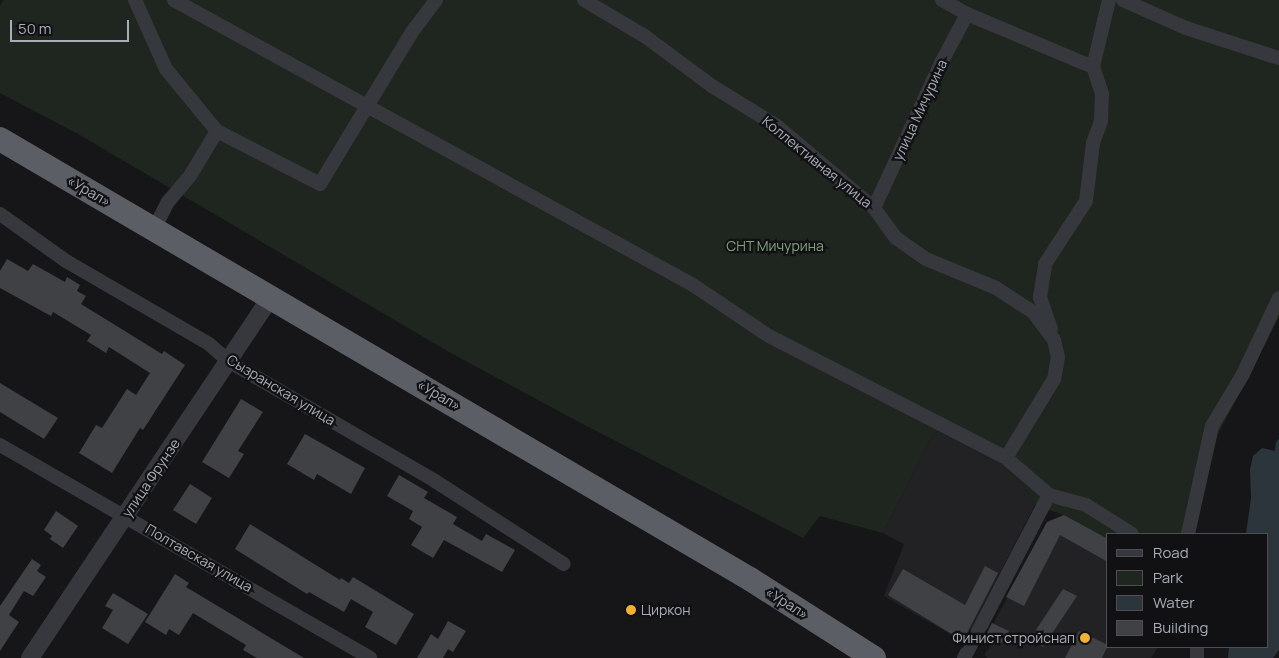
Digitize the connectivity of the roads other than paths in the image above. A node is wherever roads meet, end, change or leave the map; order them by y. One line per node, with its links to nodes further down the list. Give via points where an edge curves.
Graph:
1 (135, 0): 12 (street, via 166,69)
2 (174, 0): 11 (street)
3 (436, 0): 11 (street, via 412,32)
4 (584, 0): 14 (street, Коллективная улица, via 646,37 712,86 777,126)
5 (942, 0): 8 (street)
6 (1109, 0): 10 (street)
7 (1123, 0): 9 (street, via 1186,28)
8 (968, 14): 10 (street); 14 (street, улица Мичурина, via 941,63)
9 (1279, 58)
10 (1093, 67): 19 (street, via 1102,94 1101,121 1093,143 1086,201 1045,264 1040,297)
11 (367, 106): 12 (street, via 320,184); 22 (street, via 693,285 769,336)
12 (217, 132): 16 (street, via 190,176 168,202)
13 (0, 139): 16 (highway, «Урал»)
14 (874, 208): 19 (street, Коллективная улица, via 896,238 926,259 996,288 1033,312)
15 (0, 214): 20 (street, Сызранская улица, via 66,262 208,344)
16 (154, 229): 17 (highway, «Урал»)
17 (271, 297): 20 (street, улица Фрунзе); 30 (highway, «Урал», via 750,579)
18 (1279, 298): 26 (street, via 1243,374 1212,426)
19 (1054, 340): 22 (street, via 1058,357 1054,379)
20 (230, 362): 24 (street, улица Фрунзе); 27 (street, Сызранская улица, via 435,481)
21 (0, 445): 24 (street, Полтавская улица)
22 (1006, 458): 23 (street)
23 (1049, 495): 25 (street, via 1086,505); 31 (street)
24 (126, 515): 28 (street, улица Фрунзе); 29 (street, Полтавская улица)
25 (1130, 533)
26 (1188, 533)
27 (564, 564)
28 (30, 658)
29 (370, 658)
30 (874, 658)
31 (964, 658)

